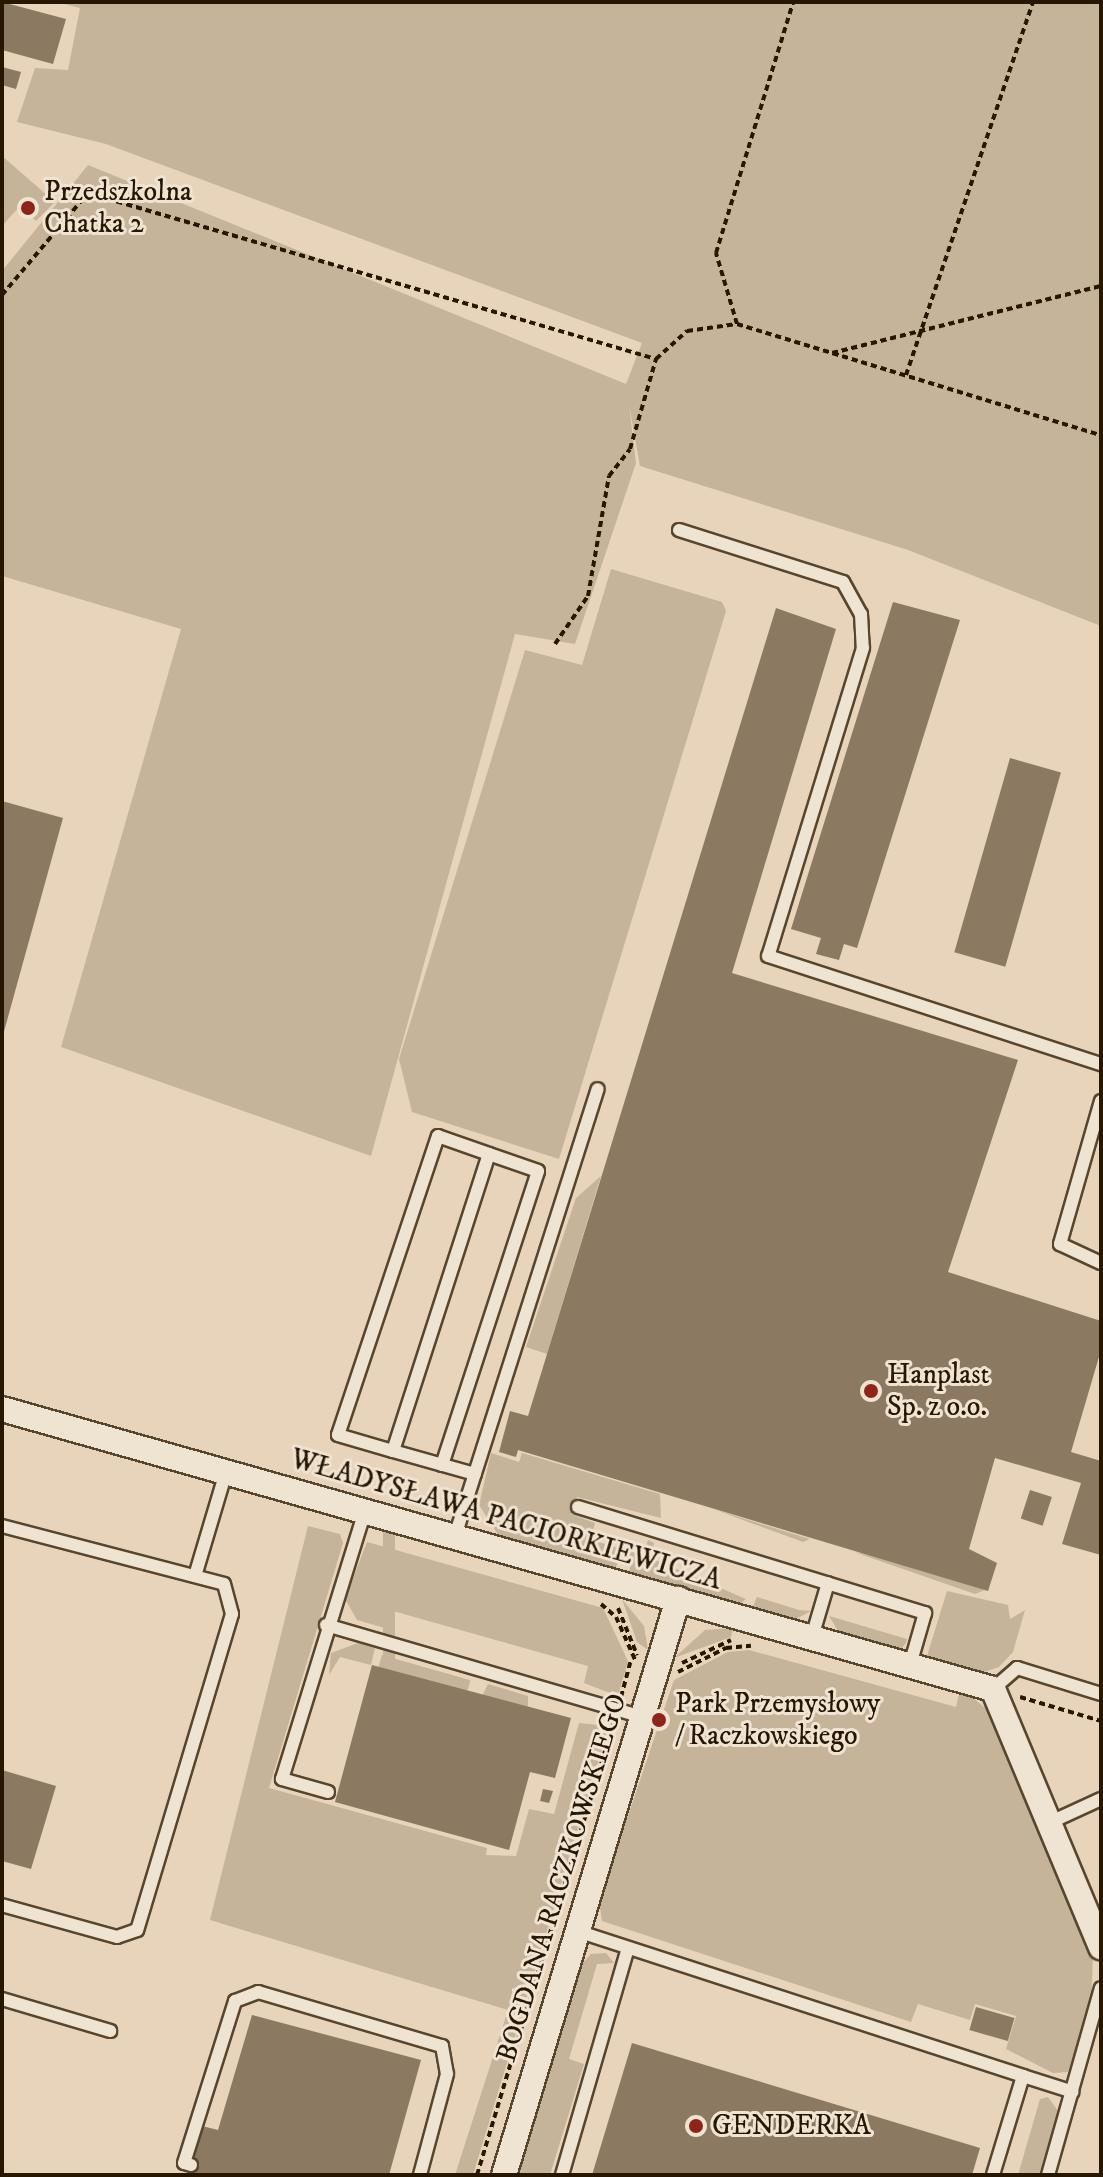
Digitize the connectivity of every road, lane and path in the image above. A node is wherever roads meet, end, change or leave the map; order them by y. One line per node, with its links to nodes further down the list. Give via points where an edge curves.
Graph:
1 (793, 2): 5 (path, via 716,253)
2 (1033, 2): 6 (path)
3 (1101, 286): 6 (path)
4 (2, 295): 8 (path, via 88,193)
5 (737, 324): 7 (path); 8 (path, via 687,331)
6 (923, 330): 7 (path); 9 (path)
7 (832, 353): 9 (path)
8 (656, 359): 12 (path, via 630,449 609,476 588,596)
9 (906, 376): 10 (path)
10 (1101, 435)
11 (679, 530): 13 (lane, via 843,582 861,614 863,648 768,956)
12 (555, 644)
13 (1101, 1064)
14 (598, 1089): 22 (lane)
15 (1101, 1101): 17 (lane, via 1060,1244)
16 (489, 1154): 19 (lane); 19 (lane, via 438,1136 338,1435); 20 (lane, via 538,1171)
17 (1101, 1263)
18 (2, 1409): 21 (street, WŁADYSŁAWA PACIORKIEWICZA)
19 (393, 1451): 20 (lane)
20 (442, 1465): 22 (lane)
21 (226, 1472): 24 (street, WŁADYSŁAWA PACIORKIEWICZA); 27 (lane)
22 (475, 1474): 26 (lane)
23 (578, 1507): 28 (lane)
24 (365, 1511): 26 (street, WŁADYSŁAWA PACIORKIEWICZA); 31 (lane)
25 (2, 1526): 27 (lane)
26 (455, 1536): 29 (street, WŁADYSŁAWA PACIORKIEWICZA)
27 (195, 1576): 46 (lane, via 224,1584 232,1614 137,1930 117,1937)
28 (828, 1583): 32 (lane); 37 (lane, via 925,1613)
29 (678, 1599): 32 (street, WŁADYSŁAWA PACIORKIEWICZA); 35 (street, BOGDANA RACZKOWSKIEGO)
30 (592, 1602): 36 (path, via 614,1613)
31 (326, 1625): 40 (lane); 43 (lane, via 282,1779)
32 (812, 1637): 37 (street, WŁADYSŁAWA PACIORKIEWICZA)
33 (768, 1644): 35 (path, via 732,1640 684,1662)
34 (755, 1647): 35 (path, via 726,1648 676,1672)
35 (651, 1659): 36 (path); 41 (street, BOGDANA RACZKOWSKIEGO)
36 (631, 1660): 40 (path)
37 (910, 1665): 38 (street, WŁADYSŁAWA PACIORKIEWICZA)
38 (993, 1689): 39 (lane, via 1017,1668); 42 (path); 45 (street)
39 (1101, 1694)
40 (617, 1709): 41 (lane); 57 (path)
41 (642, 1717): 47 (street, BOGDANA RACZKOWSKIEGO)
42 (1101, 1721)
43 (328, 1792)
44 (1101, 1799): 45 (lane)
45 (1051, 1822): 48 (street)
46 (2, 1905)
47 (577, 1931): 49 (lane); 58 (street, BOGDANA RACZKOWSKIEGO)
48 (1101, 1947)
49 (628, 1948): 53 (lane); 59 (lane)
50 (1101, 1988): 54 (lane)
51 (2, 1999): 52 (lane)
52 (110, 2031)
53 (1023, 2076): 54 (lane); 60 (lane)
54 (1073, 2092): 61 (lane)
55 (191, 2165): 56 (lane, via 184,2163 235,2001 258,1992 442,2046 447,2074)
56 (420, 2175)
57 (477, 2175)
58 (504, 2175)
59 (562, 2175)
60 (993, 2175)
61 (1048, 2175)

